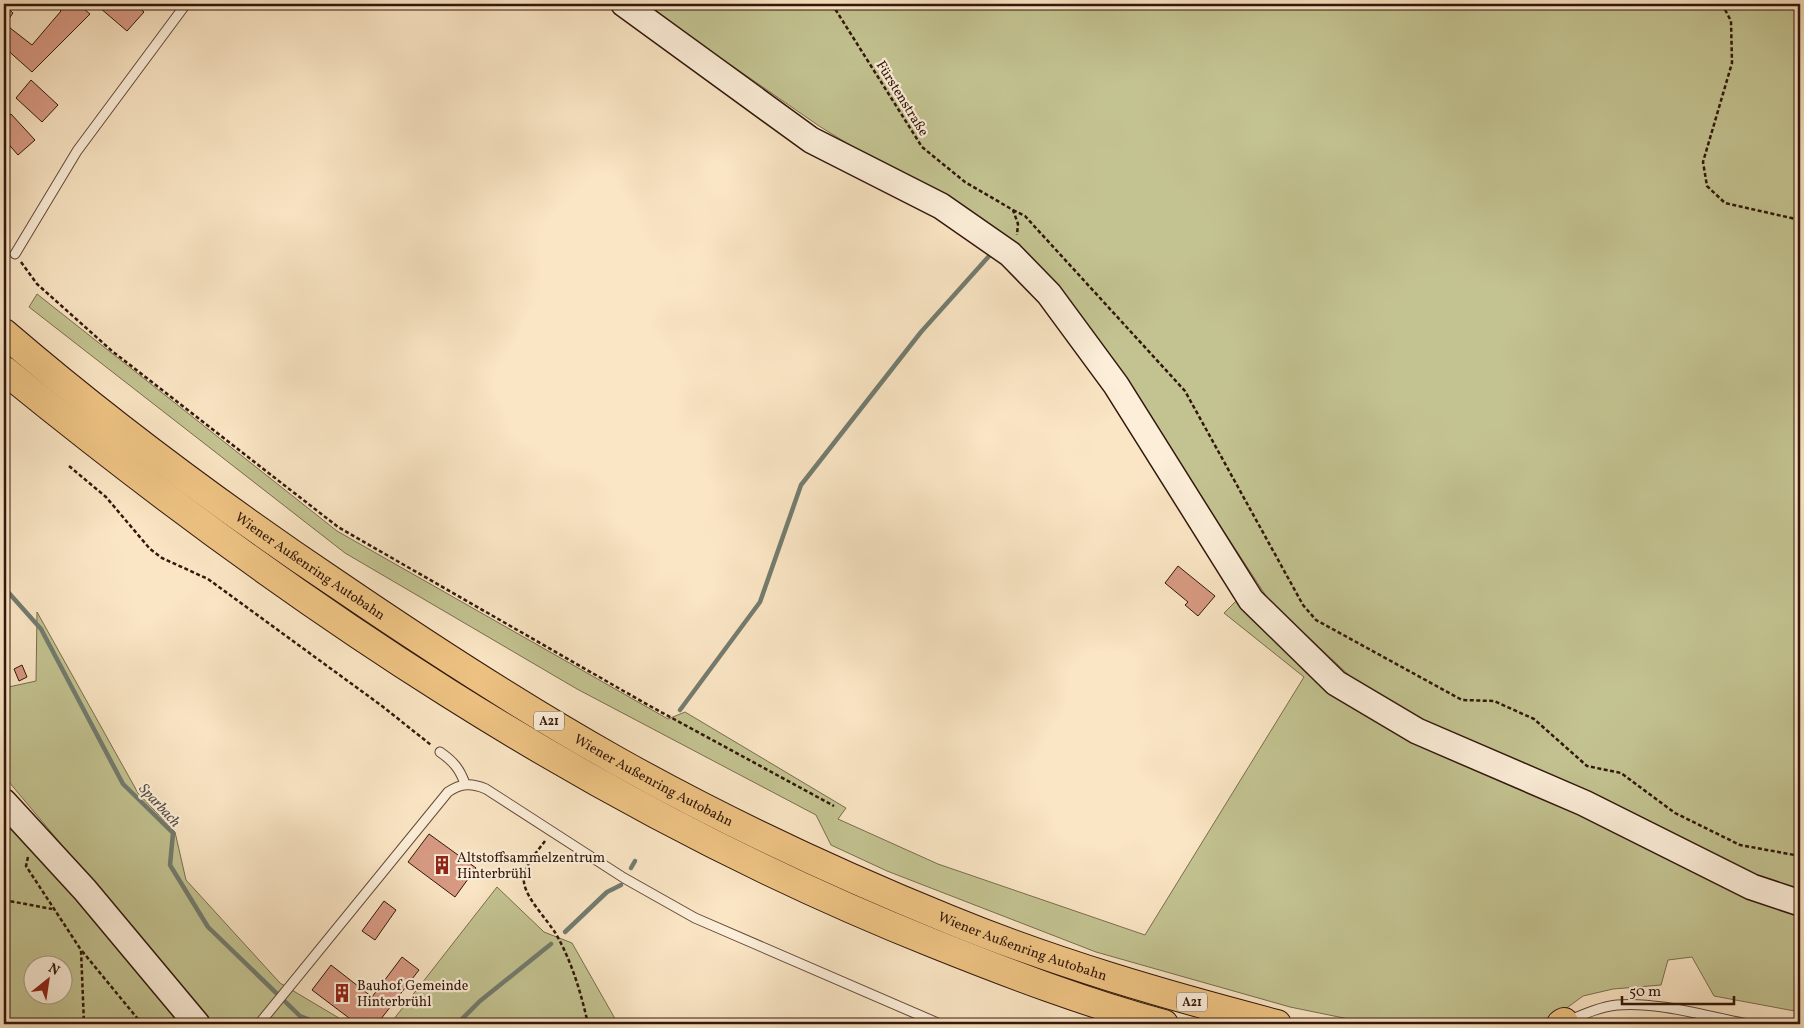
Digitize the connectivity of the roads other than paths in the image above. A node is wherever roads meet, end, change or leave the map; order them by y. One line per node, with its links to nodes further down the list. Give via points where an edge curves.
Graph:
1 (186, 4): 3 (lane, via 77,151)
2 (624, 4): 9 (street, via 811,140 941,206 1010,254 1049,294 1116,384 1251,600 1336,684 1417,732 1584,803 1752,887)
3 (15, 254)
4 (4, 334): 17 (highway, Wiener Außenring Autobahn / A21, via 130,436 255,529 503,694 618,762 770,840 952,921 1108,976)
5 (4, 370): 10 (highway, Wiener Außenring Autobahn / A21, via 110,457 346,626 482,715 590,779 756,866 867,917)
6 (440, 752): 7 (lane, via 452,760)
7 (465, 784): 13 (lane, via 448,792); 14 (lane, via 486,789 624,878 695,918)
8 (4, 802): 12 (street, via 86,890)
9 (1800, 903)
10 (1051, 988): 15 (highway); 16 (highway, Wiener Außenring Autobahn / A21)
11 (1562, 1023): 18 (lane, via 1590,1011 1616,1005 1644,1005)
12 (197, 1024)
13 (258, 1024)
14 (940, 1024)
15 (1118, 1024)
16 (1164, 1024)
17 (1277, 1024)
18 (1748, 1024)

